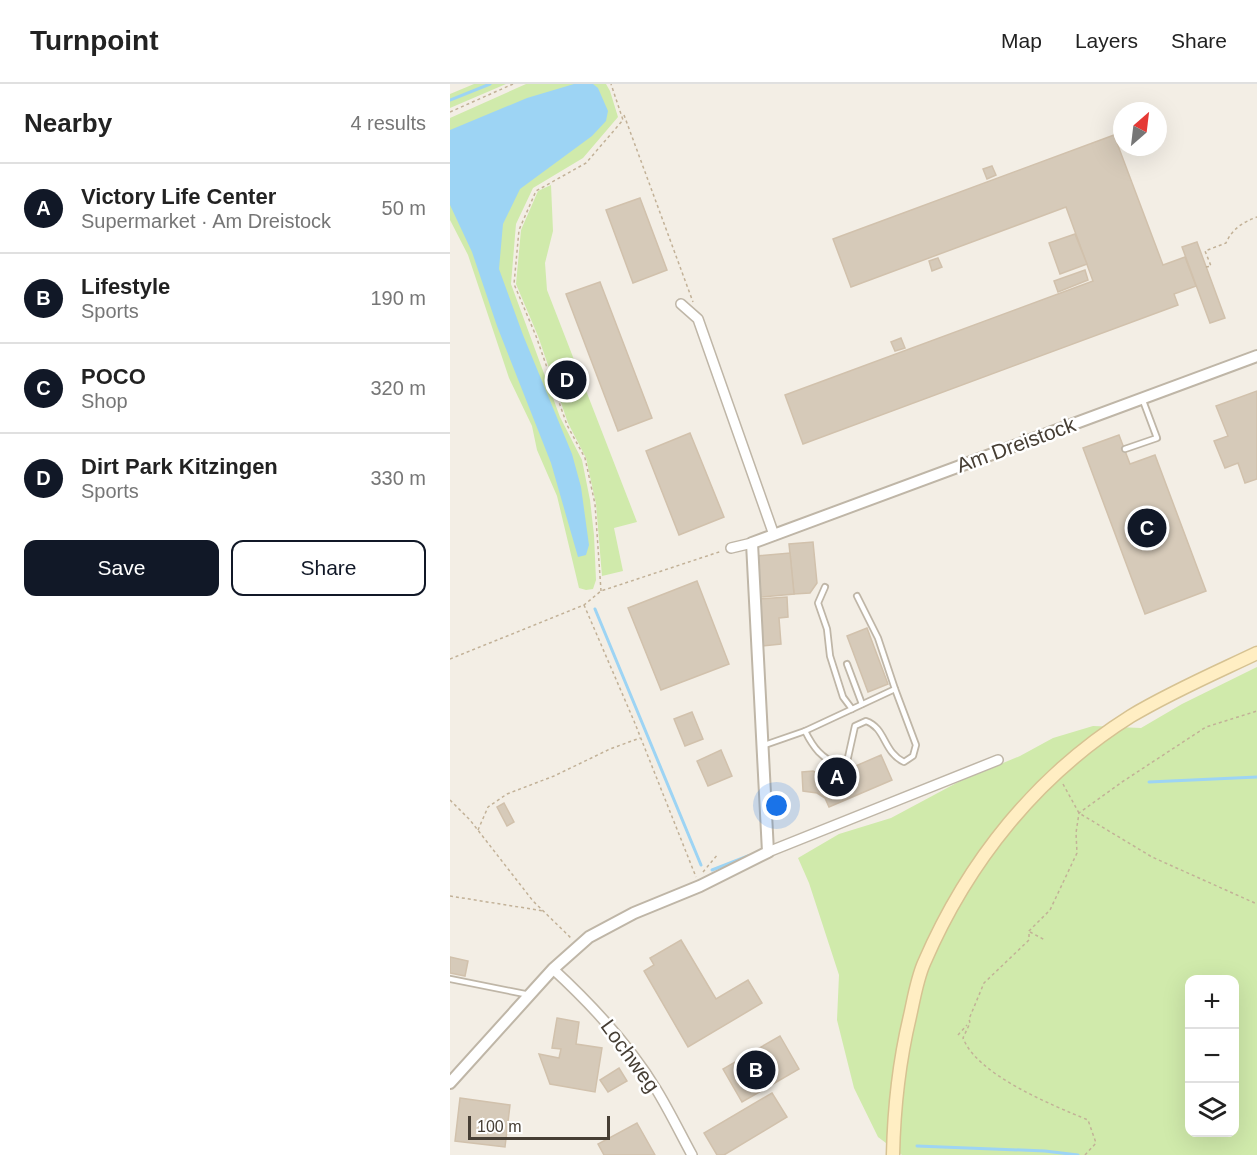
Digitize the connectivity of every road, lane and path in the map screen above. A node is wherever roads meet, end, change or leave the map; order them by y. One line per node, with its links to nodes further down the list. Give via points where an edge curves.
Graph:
1 (513, 84): 3 (path)
2 (611, 84): 4 (path)
3 (450, 112)
4 (622, 112): 8 (path); 16 (path, via 623,120 586,163 536,191 519,230 514,284 567,425 585,458 595,504)
5 (1257, 217): 6 (path, via 1231,232 1226,243 1204,251 1210,266)
6 (1206, 267)
7 (681, 304): 8 (street)
8 (698, 318): 12 (street)
9 (1257, 356): 10 (street, Am Dreistock)
10 (1142, 398): 11 (lane, via 1157,438); 12 (street, Am Dreistock)
11 (1125, 449)
12 (774, 535): 13 (street, Am Dreistock)
13 (752, 543): 14 (street); 28 (street)
14 (731, 548): 16 (path)
15 (825, 587): 24 (lane, via 818,603 843,697)
16 (602, 591): 18 (path)
17 (857, 596): 22 (lane, via 878,639)
18 (584, 605): 20 (path); 27 (path)
19 (1257, 653): 30 (main road, via 1131,717)
20 (450, 659)
21 (847, 664): 23 (lane)
22 (895, 689): 23 (lane); 26 (lane, via 916,745 913,756 904,762 896,758 874,723 866,720 855,726 847,762 839,766 813,749)
23 (862, 704): 24 (lane)
24 (852, 710): 26 (lane)
25 (1257, 711): 32 (path, via 1206,727)
26 (805, 731): 28 (lane)
27 (641, 738): 33 (path, via 507,794 488,807); 35 (path, via 697,879)
28 (762, 746): 34 (street)
29 (998, 760): 34 (street)
30 (1058, 772): 32 (path); 49 (main road, via 1026,801 998,836 965,884 924,964 903,1047)
31 (450, 800): 33 (path)
32 (1079, 813): 37 (path, via 1152,857); 39 (path, via 1077,853 1050,910)
33 (478, 830): 38 (path)
34 (768, 852): 41 (street, via 634,913)
35 (717, 854)
36 (450, 896): 38 (path)
37 (1257, 904)
38 (545, 911): 41 (path)
39 (1029, 931): 40 (path); 45 (path, via 1029,940 984,983)
40 (1045, 940)
41 (578, 945): 42 (street)
42 (553, 969): 44 (street); 48 (street, Lochweg, via 602,1017 636,1059)
43 (450, 979): 44 (lane)
44 (530, 995): 47 (street)
45 (970, 1023): 46 (path); 50 (path, via 963,1038 965,1044 992,1072 1030,1095 1088,1120 1096,1143)
46 (958, 1035)
47 (450, 1083)
48 (692, 1155)
49 (893, 1155)
50 (1085, 1155)

